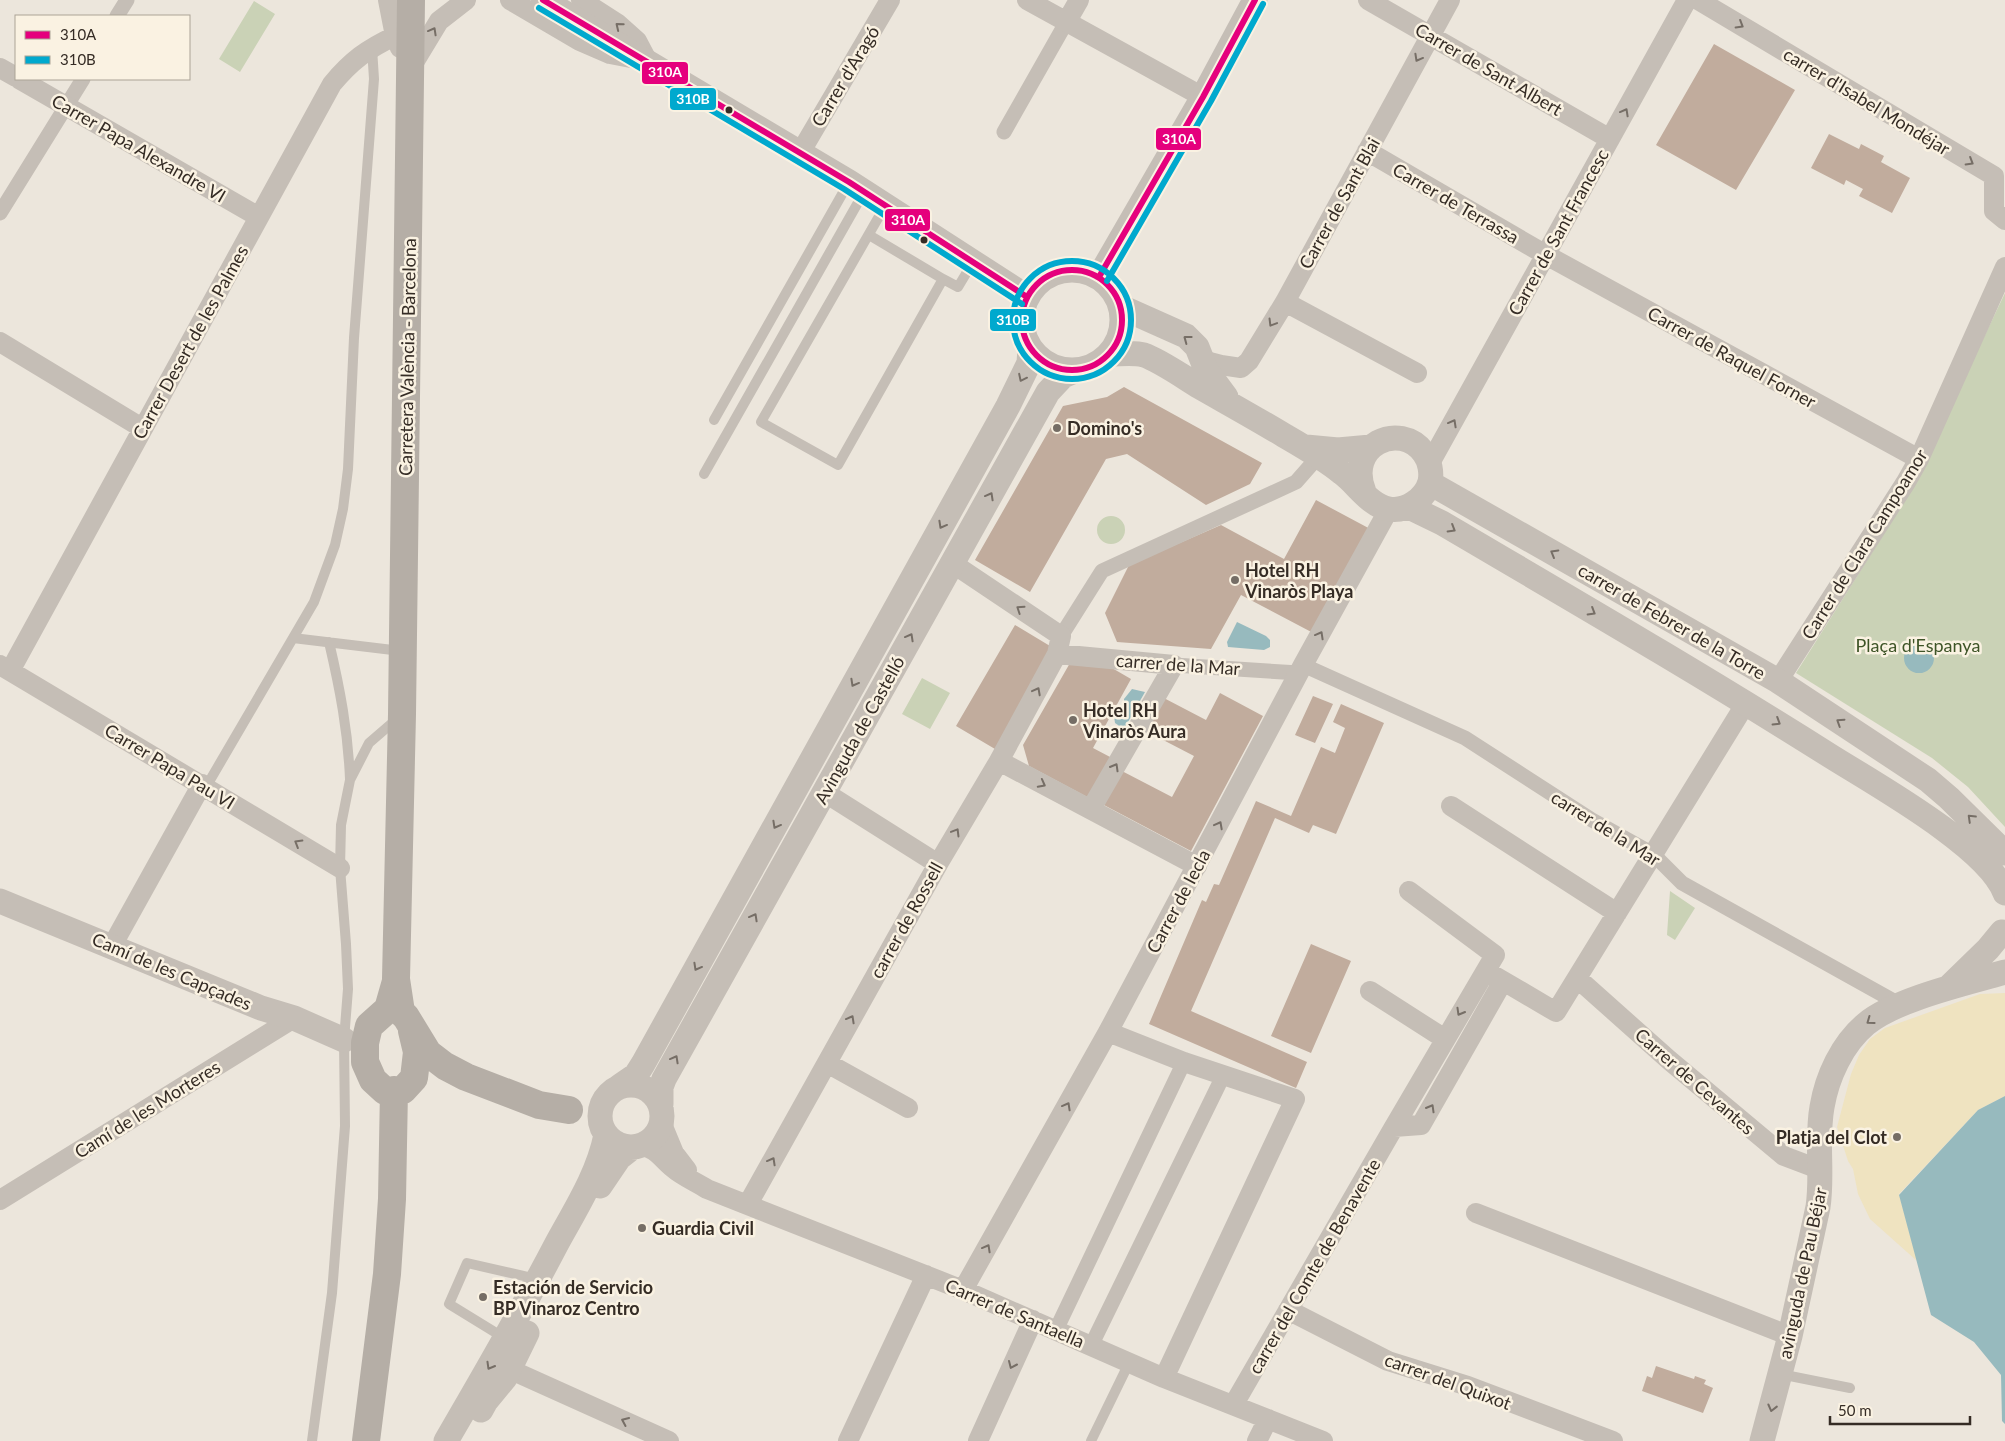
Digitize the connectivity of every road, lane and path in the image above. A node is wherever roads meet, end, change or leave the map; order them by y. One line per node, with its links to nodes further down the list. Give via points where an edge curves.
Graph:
1 (127, 0): 16 (street)
2 (388, 0): 19 (street)
3 (411, 0): 23 (main road, Carretera València - Barcelona)
4 (466, 0): 23 (street, one-way to 4, via 439,21)
5 (510, 0): 21 (street, via 580,41 610,54)
6 (543, 0): 21 (street)
7 (580, 0): 21 (street, one-way to 7, via 637,41 618,24)
8 (890, 0): 32 (street, Carrer d'Aragó)
9 (1027, 0): 17 (street)
10 (1079, 0): 17 (street)
11 (1255, 0): 27 (street)
12 (1368, 0): 18 (street, Carrer de Sant Albert)
13 (1450, 0): 18 (street, Carrer de Sant Blai)
14 (1688, 0): 30 (street, Carrer de Sant Francesc, one-way to 14)
15 (1698, 0): 37 (street, carrer d'Isabel Mondéjar, one-way to 37, via 1994,176 1994,211)
16 (119, 15)
17 (1067, 21): 27 (street); 29 (street)
18 (1431, 35): 30 (street, Carrer de Sant Albert); 31 (street, Carrer de Sant Blai, one-way to 31)
19 (395, 36): 20 (street, Carrer Desert de les Palmes); 23 (street)
20 (372, 48): 36 (street, Carrer Desert de les Palmes, via 361,54 332,84); 64 (lane, via 374,79 343,509 324,578)
21 (648, 62): 32 (street)
22 (0, 68): 24 (street, Carrer Papa Alexandre VI)
23 (409, 71): 67 (main road, Carretera València - Barcelona)
24 (15, 77)
25 (20, 80): 28 (street, Carrer Papa Alexandre VI)
26 (82, 80): 28 (street)
27 (1203, 96): 42 (street)
28 (65, 106): 35 (street); 36 (street, Carrer Papa Alexandre VI)
29 (1004, 132)
30 (1610, 139): 39 (street, Carrer de Sant Francesc)
31 (1367, 151): 39 (street, Carrer de Terrassa); 45 (street, Carrer de Sant Blai)
32 (800, 153): 33 (street)
33 (857, 187): 34 (street); 54 (lane); 59 (lane)
34 (886, 206): 38 (lane); 40 (street)
35 (0, 213)
36 (259, 217): 55 (street, Carrer Desert de les Palmes)
37 (2005, 220)
38 (869, 235): 43 (lane); 43 (lane, via 761,422 838,465)
39 (1546, 255): 58 (street, Carrer de Raquel Forner); 60 (street, Carrer de Sant Francesc, one-way to 39)
40 (972, 262): 43 (lane, via 958,287); 44 (street)
41 (2005, 267): 58 (street, Carrer de Clara Campoamor)
42 (1099, 278): 44 (street, via 1084,271 1067,270 1051,274); 46 (street, via 1117,296)
43 (942, 279)
44 (1027, 297): 48 (street, via 1022,323)
45 (1285, 302): 50 (street, Carrer de Sant Blai, one-way to 50, via 1249,361 1241,368); 52 (street)
46 (1121, 307): 49 (street, via 1123,324 1119,340); 50 (street, one-way to 46, via 1197,347 1186,336)
47 (0, 342): 55 (street)
48 (1030, 348): 51 (street, via 1050,366); 111 (street, Avinguda de Castelló, one-way to 111, via 1028,363 1008,406 644,1064 636,1076)
49 (1110, 354): 51 (street, via 1089,368); 53 (street, via 1143,355)
50 (1202, 360): 53 (street, via 1218,388)
51 (1077, 370): 63 (street, Avinguda de Castelló, one-way to 51, via 1048,392 1063,376)
52 (1418, 373)
53 (1234, 406): 57 (street)
54 (714, 420)
55 (142, 428): 69 (street, Carrer Desert de les Palmes)
56 (1371, 447): 57 (street); 60 (street, via 1393,438 1416,445 1425,454); 61 (street, via 1359,468)
57 (1310, 451): 61 (street, via 1342,472); 66 (street, via 1296,482 1102,571)
58 (1919, 459): 71 (street, Carrer de Clara Campoamor)
59 (704, 474)
60 (1430, 474): 62 (street, via 1425,492 1418,501); 71 (street, carrer de Febrer de la Torre, one-way to 60)
61 (1364, 492): 62 (street, via 1370,500)
62 (1399, 508): 70 (street, Carrer de Iecla, one-way to 62); 72 (street, carrer de Febrer de la Torre, one-way to 72, via 1442,523)
63 (952, 563): 66 (street, carrer de la Mar, one-way to 63); 79 (street, Avinguda de Castelló, one-way to 63)
64 (293, 638): 65 (lane); 77 (lane)
65 (329, 642): 67 (lane); 76 (lane, via 344,708)
66 (1059, 645): 68 (street, carrer de la Mar); 74 (street, carrer de Rossell, one-way to 66)
67 (403, 651): 73 (main road, Carretera València - Barcelona)
68 (1174, 665): 70 (street, carrer de la Mar); 81 (street, one-way to 68)
69 (5, 668): 77 (street, Carrer Papa Pau VI)
70 (1301, 669): 83 (street, carrer de la Mar, via 1465,738 1592,820); 85 (street, Carrer de Iecla, one-way to 70)
71 (1778, 681): 75 (street, carrer de Febrer de la Torre, one-way to 71)
72 (1746, 703): 78 (street, carrer de Febrer de la Torre, one-way to 78); 83 (street)
73 (402, 714): 76 (lane, via 369,743); 96 (main road, Carretera València - Barcelona)
74 (999, 761): 81 (street, one-way to 81); 84 (street, carrer de Rossell, one-way to 74)
75 (1908, 767): 78 (street, carrer de Febrer de la Torre, via 1910,778 1905,788); 82 (street, carrer de Febrer de la Torre, one-way to 75, via 1949,798)
76 (350, 780): 86 (lane, via 341,825)
77 (204, 785): 86 (street, Carrer Papa Pau VI, one-way to 77); 92 (street)
78 (1876, 785): 88 (street, carrer de Febrer de la Torre, via 1922,814 1971,852 1995,874)
79 (824, 792): 84 (street); 114 (street, Avinguda de Castelló, one-way to 79, via 664,1079)
80 (1451, 806): 90 (street)
81 (1091, 809): 85 (street)
82 (2005, 853)
83 (1653, 854): 90 (street); 100 (street, carrer de la Mar, via 1682,883)
84 (938, 864): 107 (street, carrer de Rossell, one-way to 84)
85 (1197, 866): 103 (street, Carrer de Iecla)
86 (340, 868): 105 (lane)
87 (1408, 891): 93 (street, via 1495,955)
88 (2005, 893)
89 (0, 901): 92 (street, Camí de les Capçades)
90 (1617, 913): 95 (street)
91 (2004, 932): 98 (street, avinguda de Pau Béjar)
92 (112, 946): 101 (street, Camí de les Capçades, via 261,1008)
93 (1485, 970): 97 (street); 104 (street, carrer del Comte de Benavente, one-way to 104)
94 (2005, 972): 98 (street, avinguda de Pau Béjar)
95 (1577, 978): 97 (street, via 1556,1012); 118 (street, Carrer de Cevantes, via 1784,1156)
96 (396, 980): 102 (main road, via 401,1012); 105 (main road, via 388,1008 374,1020 365,1043)
97 (1503, 981): 115 (street, one-way to 97, via 1421,1125)
98 (1947, 988): 100 (street, avinguda de Pau Béjar)
99 (1370, 991): 104 (street)
100 (1901, 1005): 118 (street, avinguda de Pau Béjar, one-way to 118, via 1866,1024 1849,1042 1837,1063 1822,1107)
101 (294, 1018): 105 (street, Camí de les Capçades); 120 (street, Camí de les Morteres)
102 (410, 1024): 109 (main road, via 428,1053); 110 (main road, via 417,1052)
103 (1108, 1032): 106 (street); 125 (street, Carrer de Iecla, one-way to 103)
104 (1445, 1039): 115 (street, carrer del Comte de Benavente)
105 (354, 1051): 110 (main road, via 373,1080 385,1091); 139 (lane, via 332,1293)
106 (1184, 1062): 108 (street); 128 (street)
107 (827, 1063): 112 (street); 121 (street, carrer de Rossell, one-way to 107)
108 (1224, 1074): 131 (street); 135 (street, via 1295,1099)
109 (466, 1077): 110 (main road, via 428,1074); 113 (main road, via 539,1105)
110 (404, 1084): 140 (main road, via 387,1274)
111 (612, 1093): 113 (street, via 585,1109); 114 (street, via 632,1084 643,1086 654,1093); 116 (street, via 600,1115)
112 (908, 1108)
113 (569, 1110): 116 (street)
114 (661, 1114): 117 (street, via 654,1138); 119 (street, Carrer de Santaella, via 674,1153)
115 (1394, 1127): 126 (street, carrer del Comte de Benavente)
116 (605, 1134): 117 (street, via 626,1147); 124 (street, via 601,1159)
117 (637, 1147): 119 (street, Carrer de Santaella, via 648,1147 673,1169); 130 (street, via 619,1158 610,1170)
118 (1821, 1170): 129 (street, avinguda de Pau Béjar, via 1818,1206)
119 (707, 1188): 121 (street, Carrer de Santaella)
120 (0, 1200)
121 (748, 1204): 123 (street, Carrer de Santaella)
122 (1476, 1213): 129 (street)
123 (926, 1275): 125 (street, Carrer de Santaella); 144 (street)
124 (538, 1280): 130 (street); 130 (lane, via 467,1263 449,1304)
125 (963, 1290): 127 (street, Carrer de Santaella)
126 (1288, 1310): 137 (street, carrer del Comte de Benavente); 149 (street, carrer del Quixot, via 1388,1360 1468,1386)
127 (1033, 1320): 128 (street, Carrer de Santaella); 145 (street, one-way to 145)
128 (1056, 1330): 131 (street, Carrer de Santaella)
129 (1790, 1336): 134 (street, avinguda de Pau Béjar)
130 (514, 1341): 133 (street); 141 (street, one-way to 141)
131 (1091, 1346): 132 (street, Carrer de Santaella)
132 (1129, 1363): 135 (street, Carrer de Santaella); 146 (lane)
133 (509, 1369): 142 (street, via 486,1401); 143 (street, one-way to 133)
134 (1780, 1374): 136 (lane); 150 (street, avinguda de Pau Béjar, one-way to 150)
135 (1164, 1378): 137 (street, Carrer de Santaella)
136 (1850, 1388)
137 (1234, 1404): 138 (street, Carrer de Santaella)
138 (1268, 1419): 147 (street); 148 (street, Carrer de Santaella)
139 (312, 1441)
140 (366, 1441)
141 (446, 1441)
142 (464, 1441)
143 (669, 1441)
144 (848, 1441)
145 (978, 1441)
146 (1092, 1441)
147 (1257, 1441)
148 (1323, 1441)
149 (1613, 1441)
150 (1762, 1441)

